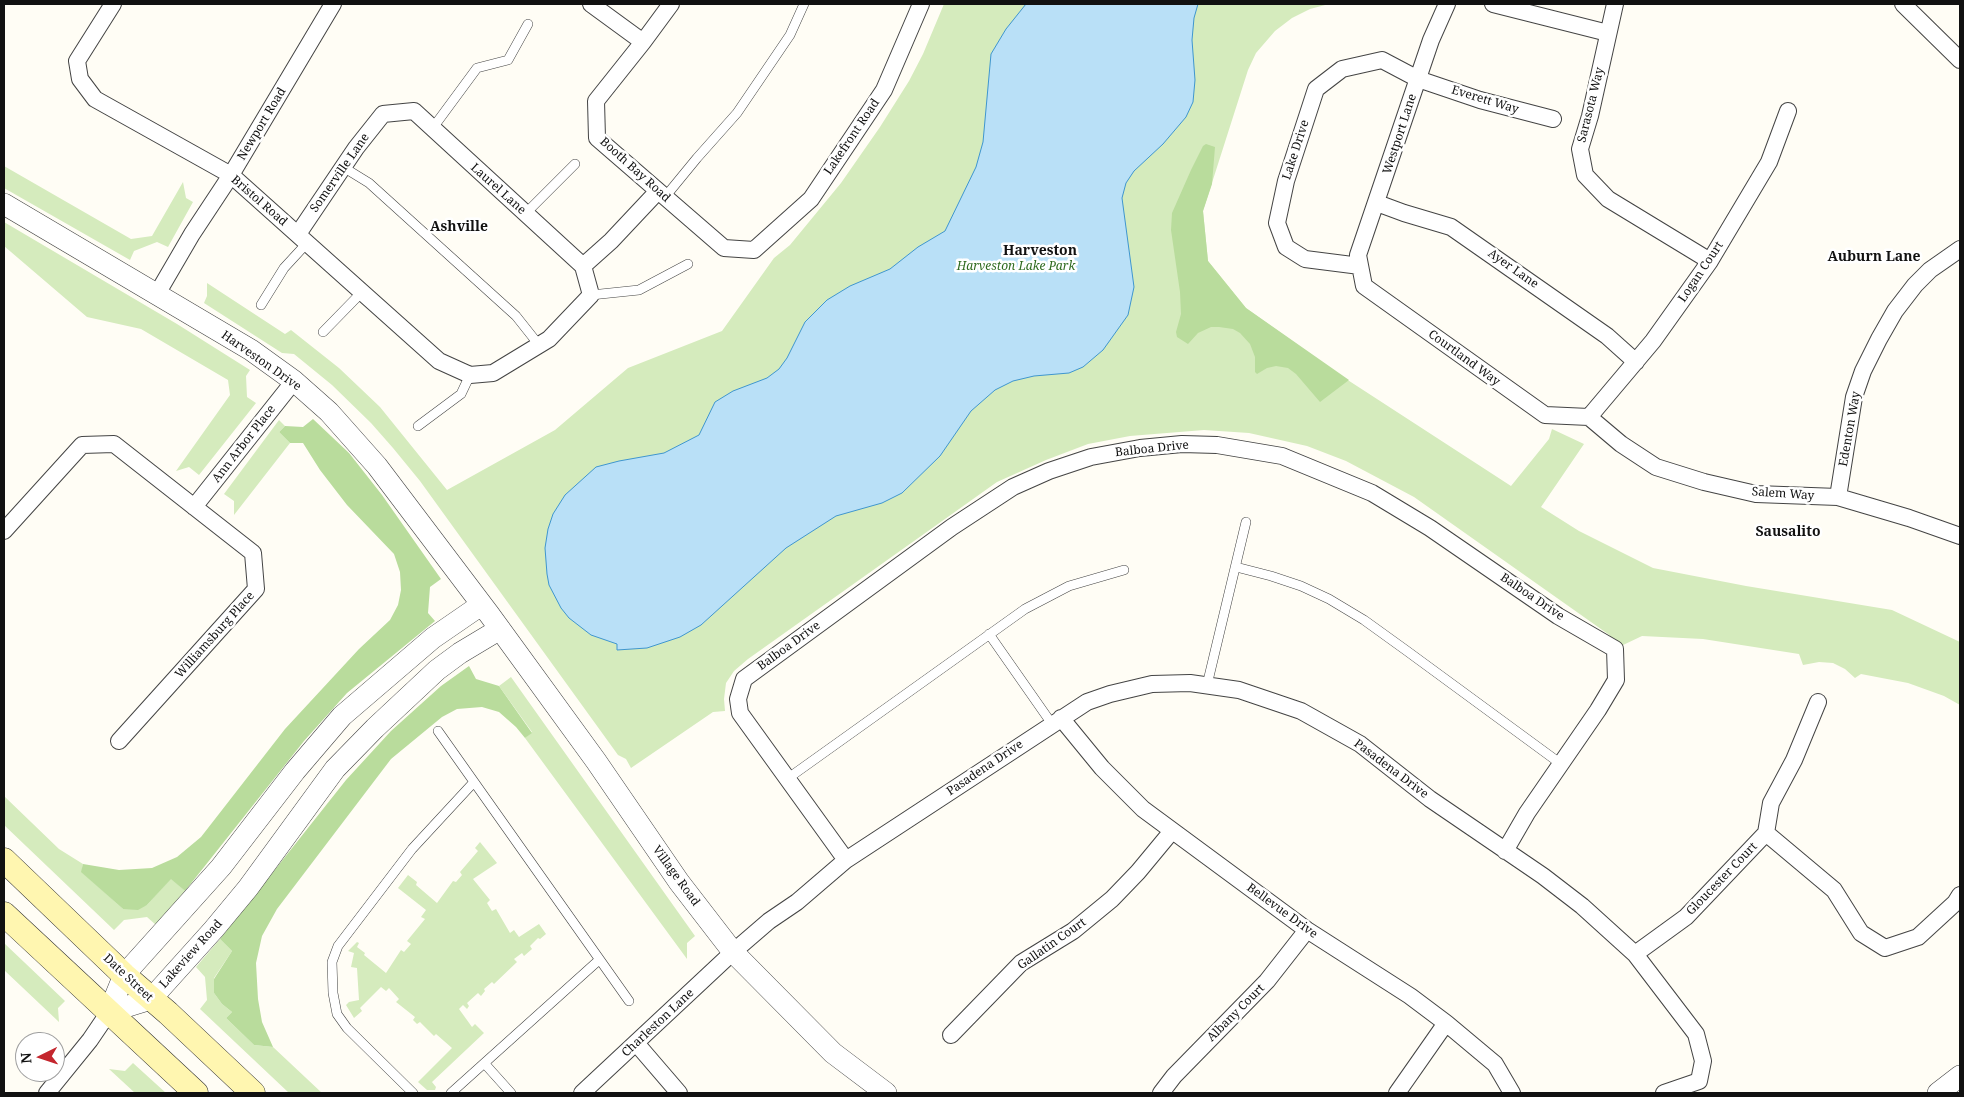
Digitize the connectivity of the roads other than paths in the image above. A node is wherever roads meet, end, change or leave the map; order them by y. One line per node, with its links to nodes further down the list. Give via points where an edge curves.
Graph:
1 (114, 4): 22 (street, Bristol Road, via 77,61 80,79 95,99)
2 (333, 4): 22 (street, Newport Road)
3 (591, 4): 13 (street)
4 (671, 4): 13 (street, Booth Bay Road)
5 (804, 4): 23 (lane, via 790,36 737,113)
6 (921, 4): 29 (street, Lakefront Road, via 884,90 811,199)
7 (1447, 4): 15 (street, Westport Lane)
8 (1493, 4): 12 (street)
9 (1615, 4): 12 (street, Sarasota Way)
10 (1903, 4): 14 (street)
11 (528, 24): 19 (lane, via 508,60 478,68)
12 (1608, 32): 30 (street, Sarasota Way, via 1580,149 1586,174 1608,199)
13 (643, 42): 23 (street, Booth Bay Road, via 596,101 597,138)
14 (1960, 60)
15 (1418, 79): 18 (street, Everett Way, via 1480,100); 24 (street, Westport Lane); 33 (street, Lake Drive, via 1382,60 1342,68 1316,89 1286,181 1277,222 1286,247 1305,259)
16 (1788, 111): 30 (street, Logan Court, via 1769,162)
17 (384, 114): 19 (street, Laurel Lane, via 414,111); 21 (street, Somerville Lane)
18 (1553, 119)
19 (432, 128): 26 (street, Laurel Lane)
20 (575, 164): 26 (lane)
21 (343, 168): 27 (street, Somerville Lane); 39 (lane, via 369,183 516,316)
22 (231, 175): 27 (street, Bristol Road); 35 (street, Newport Road)
23 (662, 194): 29 (street, Booth Bay Road, via 724,248); 32 (street)
24 (1377, 203): 33 (street, Westport Lane, via 1358,255); 40 (street, Ayer Lane, via 1452,226 1607,336)
25 (4, 204): 35 (street, Harveston Drive)
26 (525, 214): 32 (street, Laurel Lane)
27 (303, 238): 34 (street, Bristol Road); 37 (lane)
28 (1960, 249): 45 (street, Edenton Way, via 1915,285 1895,311 1863,371 1854,397)
29 (754, 250)
30 (1710, 260): 40 (street, Logan Court)
31 (688, 264): 36 (lane, via 639,290)
32 (583, 266): 36 (street)
33 (1360, 266): 43 (street, Courtland Way, via 1364,286 1545,415)
34 (363, 291): 38 (lane); 41 (street, Bristol Road, via 440,360)
35 (157, 294): 42 (street, Harveston Drive, via 251,350)
36 (591, 295): 39 (street, via 549,339)
37 (261, 305)
38 (323, 332)
39 (539, 345): 41 (street, via 493,374)
40 (1636, 362): 43 (street, Logan Court)
41 (470, 375): 44 (lane, via 461,394)
42 (294, 381): 46 (street, Ann Arbor Place); 52 (street, Harveston Drive, via 329,412 378,466)
43 (1590, 417): 45 (street, Salem Way, via 1621,444 1656,467 1756,494)
44 (418, 426)
45 (1838, 497): 49 (street, Salem Way)
46 (194, 507): 48 (street, Williamsburg Place, via 114,444 82,445); 59 (street, Williamsburg Place, via 252,553 256,589)
47 (1246, 522): 50 (lane)
48 (4, 531)
49 (1960, 536)
50 (1236, 567): 55 (lane); 60 (lane, via 1301,586 1330,599)
51 (1124, 570): 54 (lane, via 1051,594)
52 (481, 605): 53 (street, Harveston Drive); 74 (street, via 433,638 342,716 221,867)
53 (500, 630): 71 (street, Village Road, via 679,882); 75 (street, Lakeview Road, via 437,670 335,769 248,888)
54 (989, 634): 57 (lane); 61 (lane)
55 (1207, 685): 57 (street, Pasadena Drive, via 1152,684 1110,694 1087,702); 65 (street, Pasadena Drive, via 1239,690 1301,712 1360,744 1430,799)
56 (1818, 702): 64 (street, Gloucester Court, via 1794,760 1771,803)
57 (1056, 721): 63 (street, Bellevue Drive, via 1144,809); 67 (street, Pasadena Drive)
58 (438, 731): 62 (lane)
59 (119, 741)
60 (1561, 764): 61 (street, Balboa Drive, via 1616,680 1615,649 1558,616 1430,528 1372,493 1282,456 1217,445 1182,444 1091,457 1013,487 952,527 744,679 738,699 740,713); 65 (street, Balboa Drive)
61 (787, 779): 67 (street, Balboa Drive)
62 (474, 782): 73 (lane); 86 (lane, via 412,849 338,946 332,962 333,993 338,1014 347,1028)
63 (1172, 831): 70 (street, Bellevue Drive); 79 (street, Gallatin Court, via 1112,899 1073,931 1021,964)
64 (1766, 834): 68 (street, via 1834,890 1861,933 1885,948 1918,937); 72 (street, Gloucester Court, via 1686,917)
65 (1505, 850): 72 (street, Pasadena Drive, via 1582,906)
66 (4, 860): 74 (main road, Date Street)
67 (846, 860): 71 (street, Pasadena Drive)
68 (1960, 895)
69 (4, 914): 77 (main road)
70 (1307, 930): 78 (street, Bellevue Drive); 92 (street, Albany Court, via 1267,981)
71 (733, 952): 80 (street, Charleston Lane); 91 (street, Village Road, via 834,1053)
72 (1635, 954): 95 (street, Pasadena Drive, via 1696,1034 1703,1061 1699,1081)
73 (599, 960): 76 (lane); 81 (lane)
74 (124, 975): 75 (main road, Date Street); 77 (street)
75 (151, 999): 77 (street, Lakeview Road); 85 (main road, Date Street)
76 (629, 1001)
77 (108, 1012): 83 (street); 84 (main road)
78 (1446, 1023): 93 (street); 94 (street, Bellevue Drive, via 1495,1064)
79 (951, 1035)
80 (636, 1044): 89 (street, Charleston Lane); 90 (street)
81 (485, 1064): 87 (lane); 88 (lane)
82 (1960, 1076): 96 (street)
83 (47, 1093)
84 (196, 1093)
85 (253, 1093)
86 (413, 1093)
87 (452, 1093)
88 (511, 1093)
89 (582, 1093)
90 (680, 1093)
91 (886, 1093)
92 (1161, 1093)
93 (1397, 1093)
94 (1512, 1093)
95 (1664, 1093)
96 (1938, 1093)

